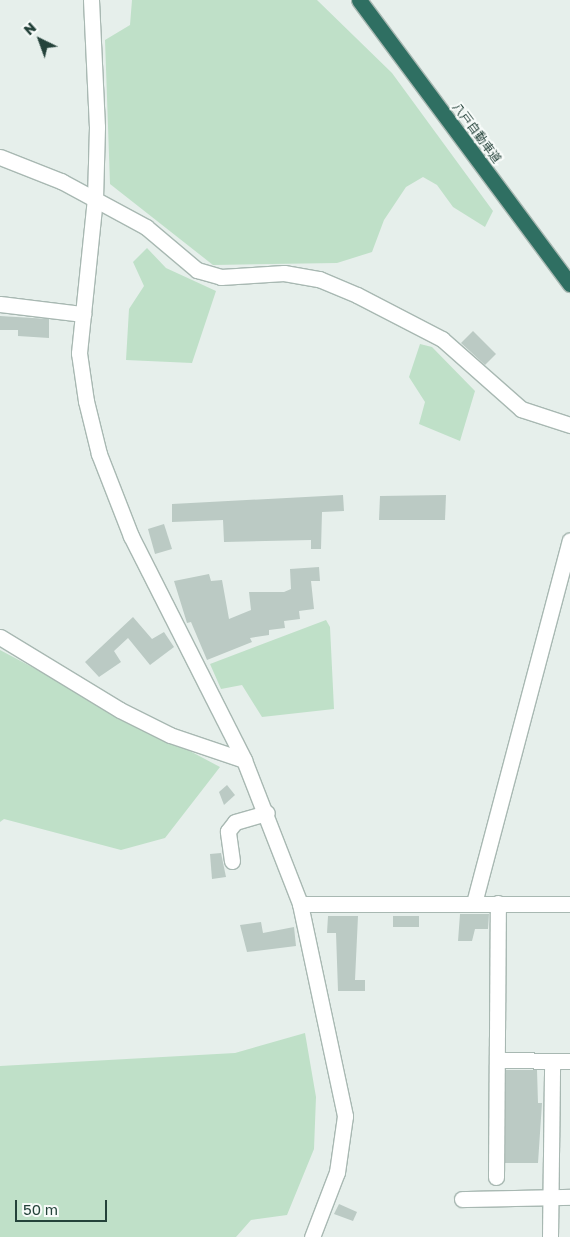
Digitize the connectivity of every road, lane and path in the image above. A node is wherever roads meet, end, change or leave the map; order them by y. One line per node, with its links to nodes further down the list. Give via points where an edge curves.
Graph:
1 (90, 0): 4 (street, via 97,127)
2 (358, 0): 5 (highway, 八戸自動車道)
3 (0, 157): 4 (street)
4 (95, 198): 7 (street); 8 (street, via 146,227 197,270 221,277 284,273 319,279 357,296 442,339 521,409)
5 (570, 284)
6 (0, 304): 7 (street)
7 (83, 314): 11 (street, via 79,353 99,454 130,536)
8 (570, 425)
9 (570, 540): 15 (street)
10 (0, 637): 11 (street, via 39,657 120,710 170,735)
11 (244, 760): 12 (street)
12 (267, 813): 13 (street, via 235,822 228,831); 16 (street)
13 (232, 861)
14 (498, 902): 15 (street); 17 (street); 18 (street)
15 (474, 903): 16 (street)
16 (300, 904): 25 (street, via 346,1116 337,1172)
17 (570, 904)
18 (497, 1060): 19 (street); 21 (street)
19 (552, 1061): 20 (street); 22 (street)
20 (570, 1061)
21 (496, 1177)
22 (550, 1197): 23 (street); 24 (street); 26 (street)
23 (570, 1197)
24 (462, 1199)
25 (312, 1237)
26 (550, 1237)

